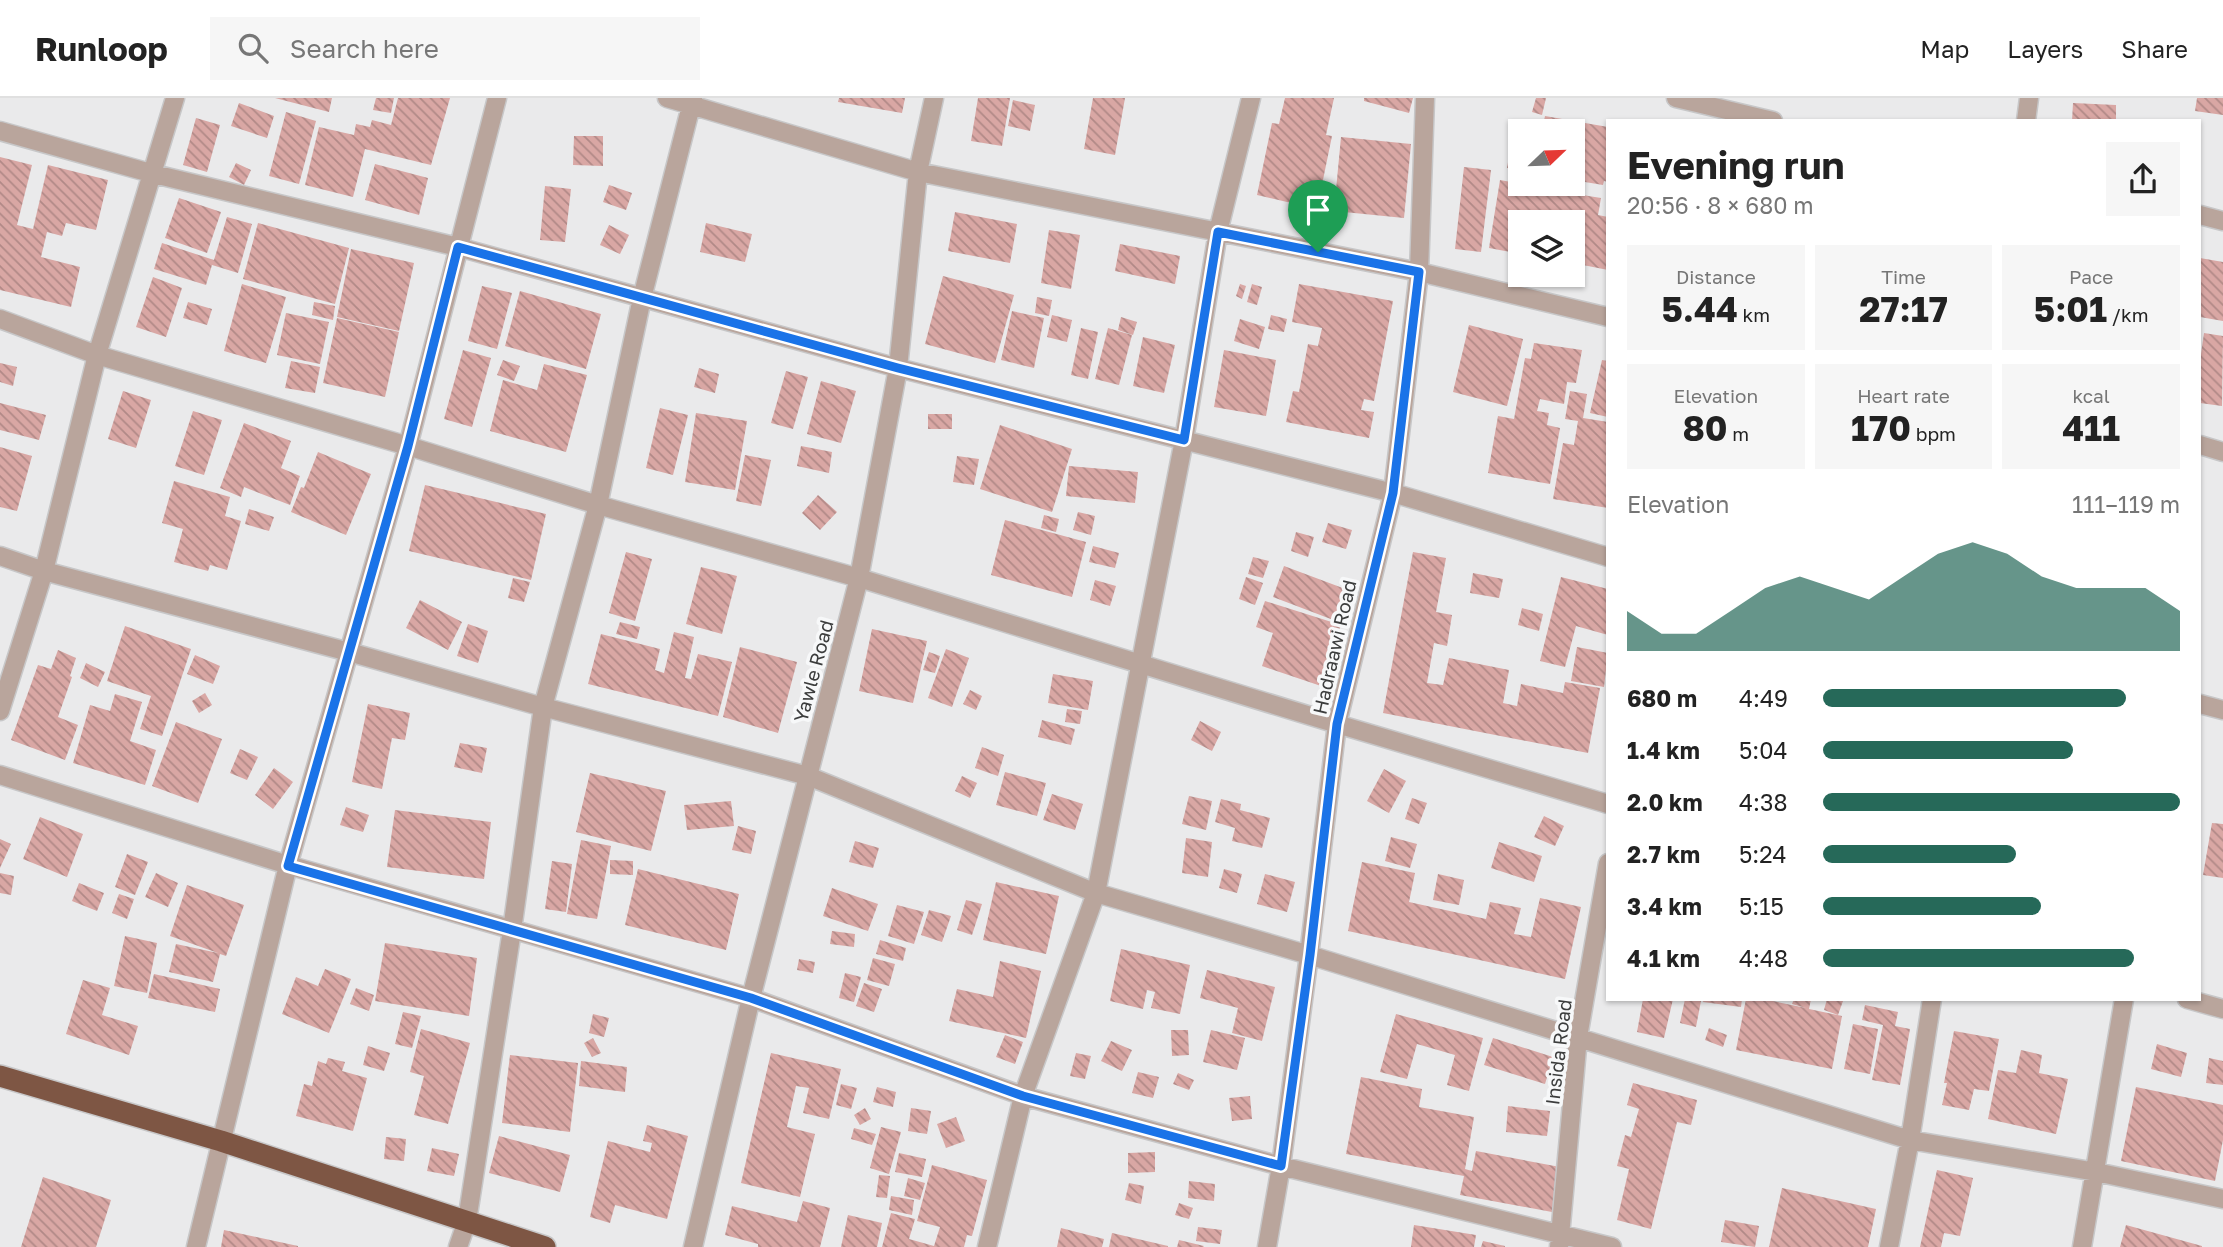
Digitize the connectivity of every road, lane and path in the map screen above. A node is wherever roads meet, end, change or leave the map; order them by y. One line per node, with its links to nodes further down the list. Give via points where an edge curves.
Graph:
1 (175, 98): 15 (street)
2 (497, 98): 19 (street)
3 (667, 98): 9 (street)
4 (934, 98): 14 (street, Yawle Road)
5 (1251, 98): 18 (street)
6 (1425, 98): 20 (street, Hadraawi Road)
7 (1676, 98): 10 (street)
8 (2029, 98): 12 (street)
9 (693, 102): 14 (street); 21 (street)
10 (1704, 108): 11 (street)
11 (1762, 119)
12 (2026, 119)
13 (0, 131): 15 (street)
14 (918, 172): 18 (street); 25 (street, Yawle Road)
15 (154, 174): 19 (street); 24 (street)
16 (2201, 215): 17 (street)
17 (2223, 221)
18 (1218, 232): 20 (street); 26 (street)
19 (458, 247): 21 (street); 28 (street)
20 (1419, 272): 22 (street); 30 (street, Hadraawi Road)
21 (642, 298): 25 (street); 31 (street)
22 (1606, 317)
23 (0, 320): 24 (street)
24 (97, 355): 28 (street); 34 (street)
25 (898, 368): 26 (street); 35 (street, Yawle Road)
26 (1184, 440): 30 (street); 37 (street)
27 (2201, 445): 29 (street)
28 (408, 446): 31 (street); 36 (street)
29 (2223, 452)
30 (1393, 493): 33 (street); 42 (street, Hadraawi Road)
31 (598, 505): 35 (street); 39 (street)
32 (0, 556): 34 (street)
33 (1606, 556)
34 (44, 571): 36 (street); 41 (street)
35 (859, 578): 37 (street); 44 (street, Yawle Road)
36 (349, 652): 39 (street); 46 (street)
37 (1140, 663): 42 (street); 48 (street)
38 (2201, 704): 40 (street)
39 (543, 707): 44 (street); 49 (street)
40 (2223, 710)
41 (0, 711)
42 (1337, 724): 45 (street); 50 (street, Hadraawi Road)
43 (0, 775): 46 (street)
44 (808, 776): 48 (street); 51 (street, Yawle Road)
45 (1606, 803)
46 (288, 866): 49 (street); 60 (street)
47 (1606, 875): 56 (street, Insida Road)
48 (1096, 893): 50 (street); 58 (street)
49 (512, 930): 51 (street); 64 (street)
50 (1310, 955): 56 (street); 61 (street, Hadraawi Road)
51 (751, 998): 58 (street); 69 (street, Yawle Road)
52 (1933, 1001): 59 (street)
53 (2124, 1001): 62 (street)
54 (2194, 1001): 55 (street)
55 (2223, 1009)
56 (1578, 1037): 59 (street); 65 (street, Insida Road)
57 (0, 1076): 60 (highway)
58 (1023, 1096): 61 (street); 70 (street)
59 (1910, 1140): 62 (street); 73 (street)
60 (221, 1141): 64 (highway); 66 (street)
61 (1281, 1166): 65 (street); 71 (street, Hadraawi Road)
62 (2096, 1172): 63 (street); 74 (street)
63 (2223, 1199)
64 (467, 1221): 67 (street); 68 (highway)
65 (1560, 1240): 72 (street)
66 (196, 1247)
67 (458, 1247)
68 (545, 1247)
69 (693, 1247)
70 (987, 1247)
71 (1267, 1247)
72 (1612, 1247)
73 (1889, 1247)
74 (2082, 1247)

